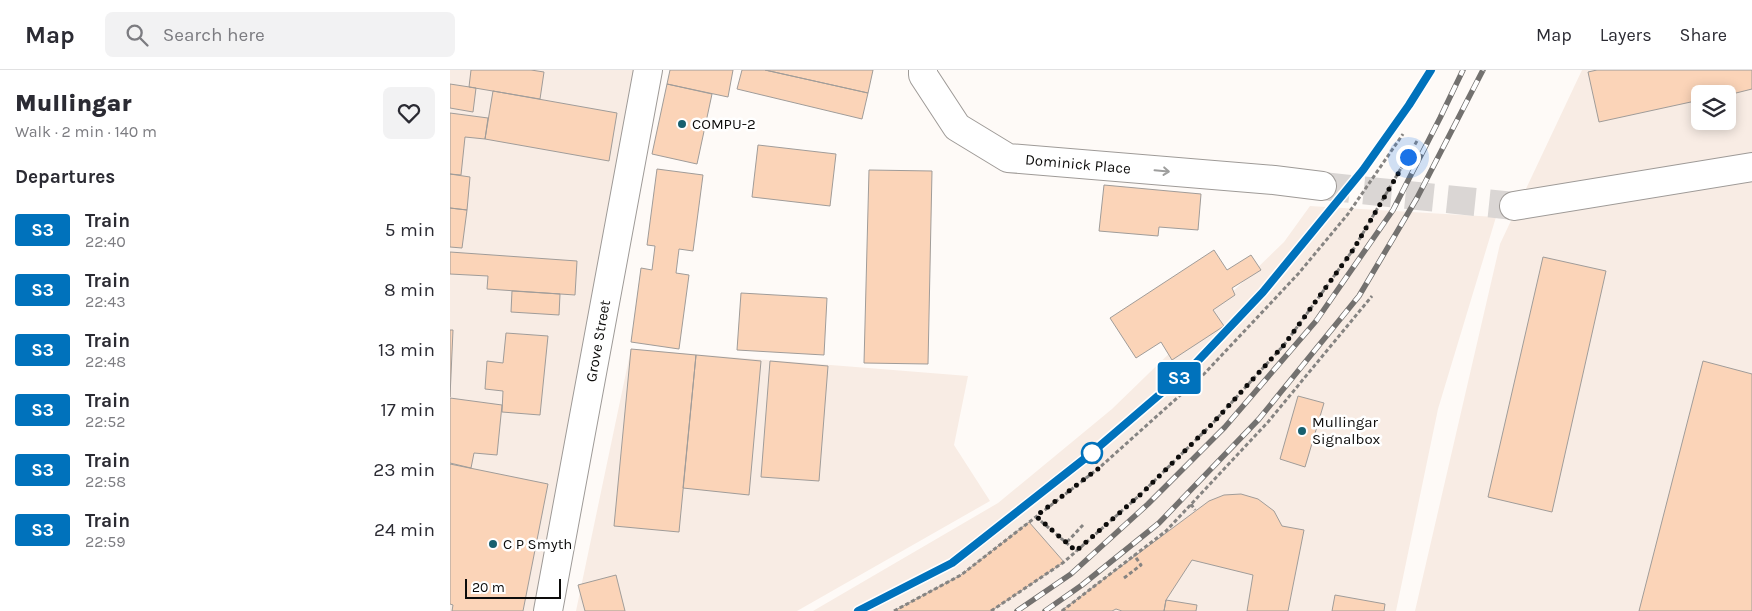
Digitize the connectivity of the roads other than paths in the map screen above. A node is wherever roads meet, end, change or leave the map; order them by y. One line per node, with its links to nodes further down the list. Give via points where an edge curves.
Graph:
1 (648, 70): 6 (street, Grove Street)
2 (923, 70): 4 (street, Dominick Place, one-way to 4, via 922,75 957,127 1008,158)
3 (1752, 167): 5 (street)
4 (1322, 186)
5 (1514, 206)
6 (548, 611)

